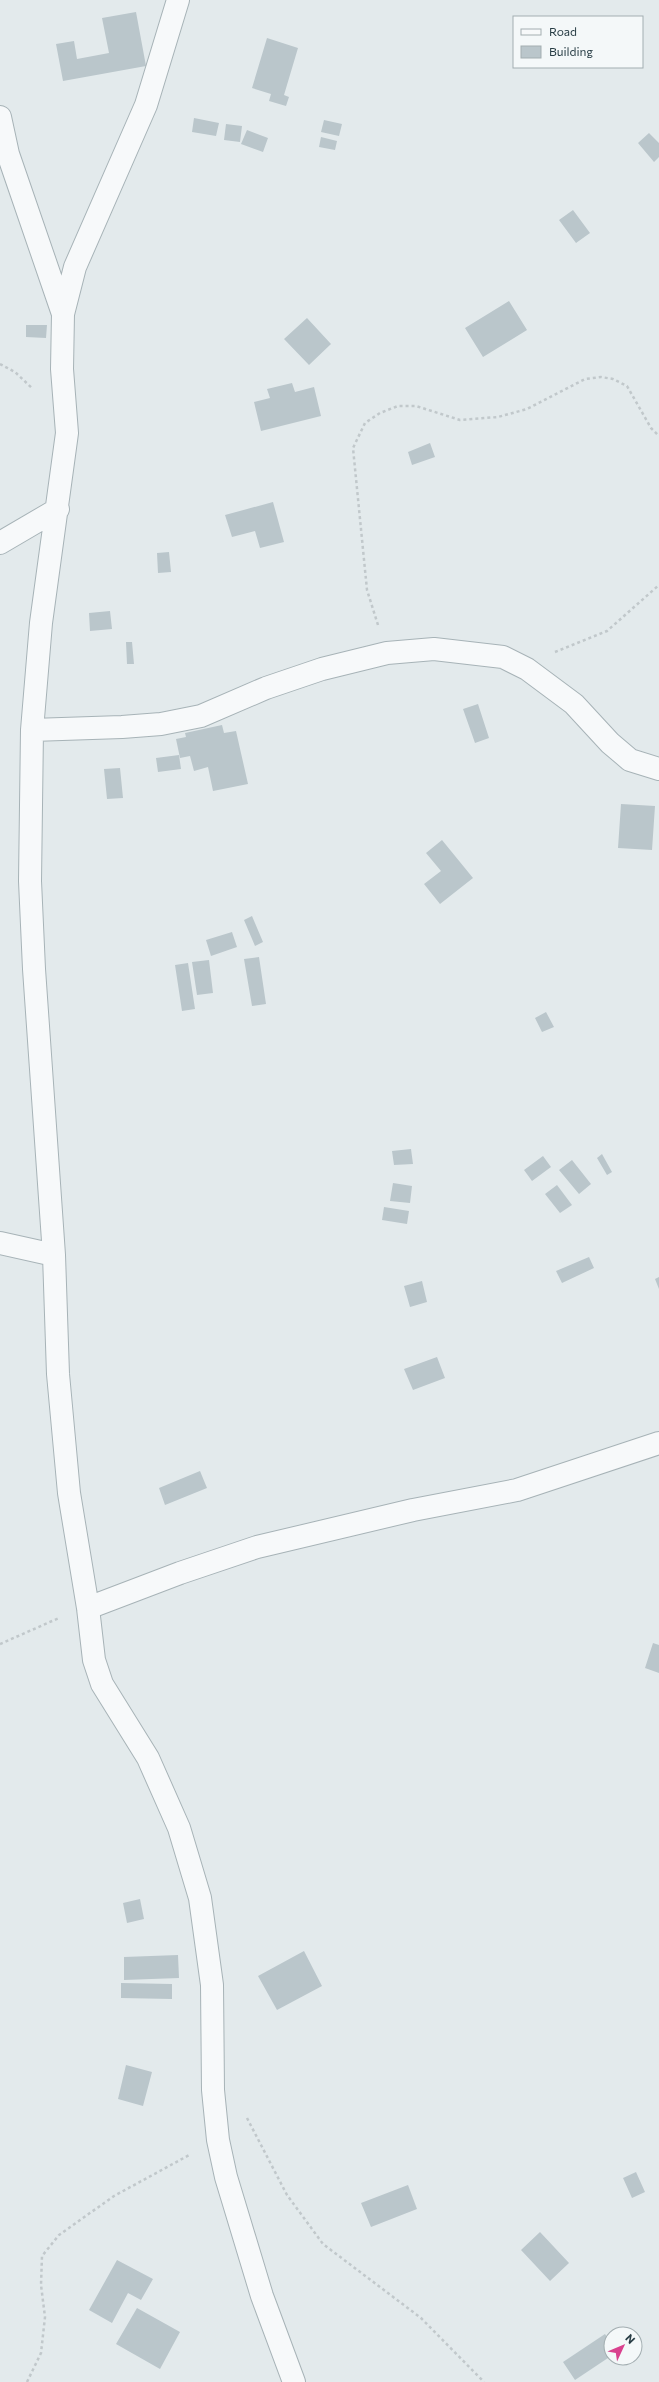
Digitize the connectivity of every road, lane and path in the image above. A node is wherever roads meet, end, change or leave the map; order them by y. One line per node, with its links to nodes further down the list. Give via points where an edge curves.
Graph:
1 (178, 0): 3 (street, via 146,105 75,267)
2 (0, 117): 3 (street, via 8,154)
3 (63, 314): 5 (street, via 62,369 67,433)
4 (659, 436): 8 (path, via 648,423 627,386 601,376 585,380 527,409 498,417 460,420 416,406 398,406 380,413 365,423 353,448 367,590)
5 (58, 509): 6 (street); 10 (street, via 41,623)
6 (0, 543)
7 (659, 585): 9 (path, via 607,631)
8 (387, 653): 10 (street, via 322,668 266,688 201,716 122,728); 11 (street, via 434,649 503,657 527,669 574,704 610,743 630,760)
9 (548, 653)
10 (32, 730): 13 (street, via 31,896)
11 (659, 769)
12 (0, 1243): 13 (street)
13 (54, 1255): 15 (street, via 58,1374 69,1493)
14 (659, 1443): 15 (street, via 517,1490 413,1510 257,1548 180,1572)
15 (88, 1608): 16 (path, via 43,1623); 18 (street, via 94,1660 102,1684 148,1758 180,1828 200,1898 212,1985 213,2090)
16 (0, 1644)
17 (246, 2116): 21 (path, via 287,2195 323,2244 421,2318)
18 (218, 2140): 19 (path, via 150,2174 114,2196 59,2235 42,2256 41,2285 45,2317 41,2353); 20 (street, via 226,2177 262,2296)
19 (27, 2382)
20 (294, 2382)
21 (484, 2382)

